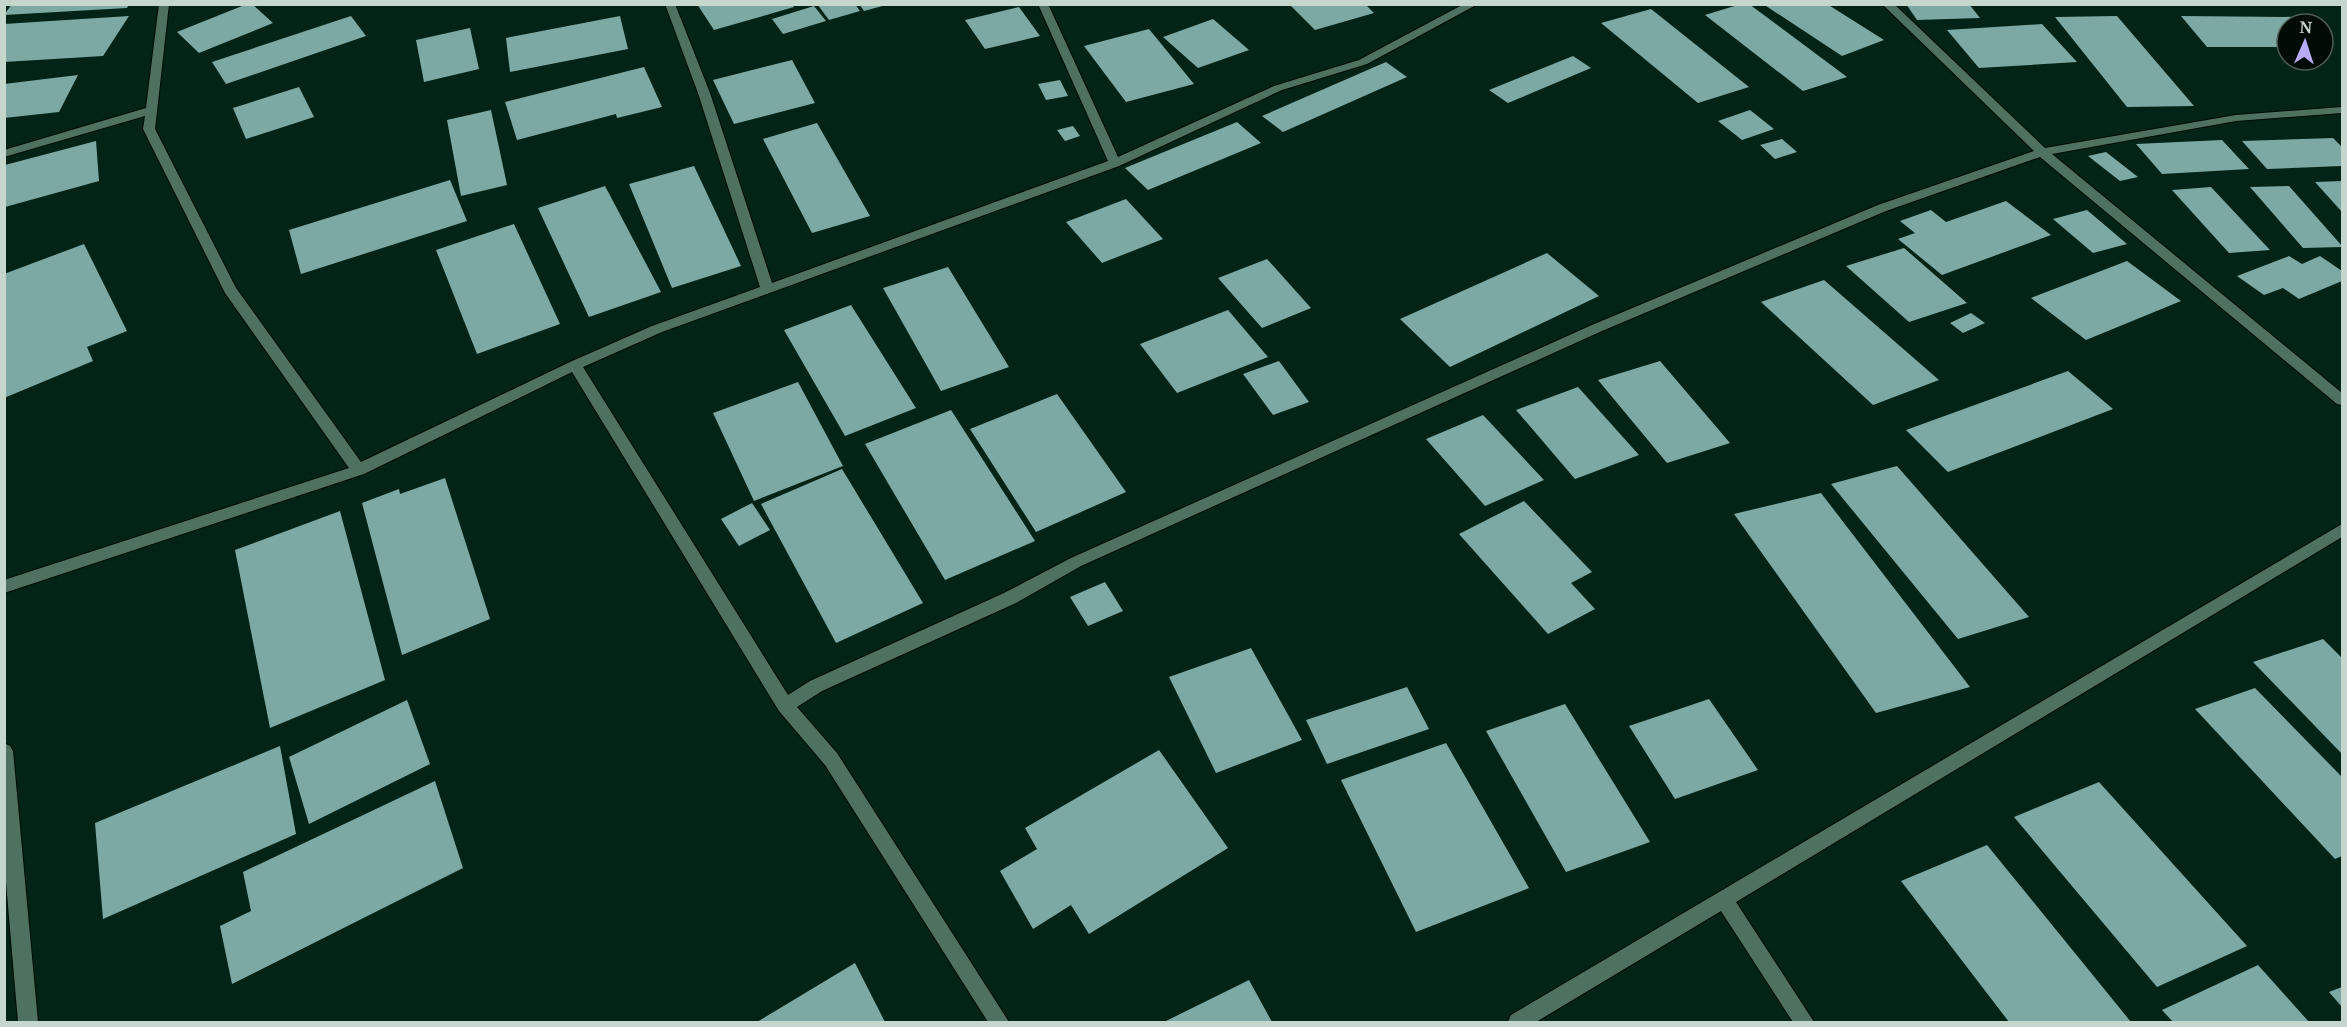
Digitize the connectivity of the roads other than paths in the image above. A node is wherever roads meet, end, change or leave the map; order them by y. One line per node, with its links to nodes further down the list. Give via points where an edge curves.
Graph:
1 (164, 4): 6 (street)
2 (670, 4): 11 (street, via 704,93)
3 (1043, 4): 10 (street)
4 (1473, 4): 10 (street, via 1363,62 1278,88)
5 (1887, 4): 8 (street)
6 (152, 110): 9 (street); 14 (street, via 149,129 230,290)
7 (2343, 110): 8 (street, via 2236,118)
8 (2042, 152): 13 (street); 17 (street, via 1882,208 1587,332 1076,562 1010,597 816,686)
9 (4, 154)
10 (1115, 163): 11 (street)
11 (767, 288): 12 (street)
12 (574, 364): 14 (street); 17 (street)
13 (2343, 400)
14 (359, 470): 16 (street)
15 (2343, 530): 19 (street)
16 (4, 587)
17 (785, 706): 21 (street, via 831,759)
18 (4, 751): 20 (street)
19 (1724, 899): 22 (street); 23 (street)
20 (28, 1023)
21 (999, 1023)
22 (1518, 1023)
23 (1804, 1023)

